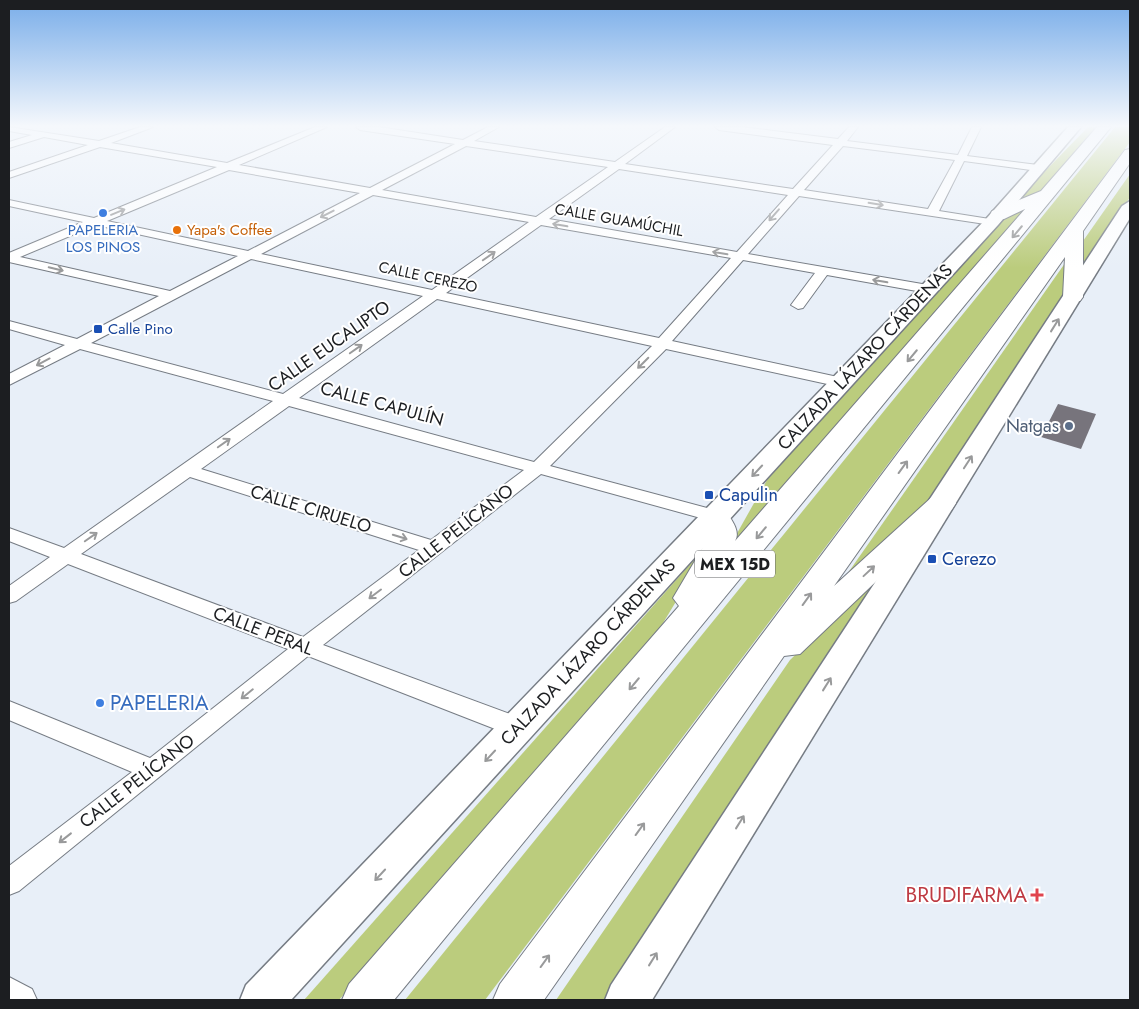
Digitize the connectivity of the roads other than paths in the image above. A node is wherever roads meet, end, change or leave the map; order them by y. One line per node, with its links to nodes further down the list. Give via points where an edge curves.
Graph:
1 (209, 174): 20 (street, one-way to 1)
2 (272, 174): 13 (street, CALLE GUAMÚCHIL)
3 (404, 174): 13 (street)
4 (605, 174): 19 (street, CALLE EUCALIPTO)
5 (671, 174): 14 (street)
6 (811, 174): 14 (street, CALLE PELÍCANO)
7 (952, 174): 16 (street)
8 (1021, 174): 12 (street)
9 (1047, 174): 12 (main road, CALZADA LÁZARO CÁRDENAS)
10 (1051, 174): 12 (highway, CALZADA LÁZARO CÁRDENAS / MEX 15D)
11 (1115, 174): 21 (highway)
12 (1044, 180): 18 (main road, CALZADA LÁZARO CÁRDENAS); 46 (highway, CALZADA LÁZARO CÁRDENAS / MEX 15D, one-way to 46)
13 (370, 192): 19 (street, CALLE GUAMÚCHIL); 22 (street, one-way to 22)
14 (794, 192): 16 (street, one-way to 16); 23 (street, CALLE PELÍCANO, one-way to 23)
15 (9, 203): 20 (street, CALLE CEREZO)
16 (932, 213): 18 (street)
17 (1128, 213): 29 (main road)
18 (995, 219): 26 (main road, CALZADA LÁZARO CÁRDENAS)
19 (538, 221): 23 (street, CALLE GUAMÚCHIL, one-way to 19); 28 (street, CALLE EUCALIPTO, one-way to 19)
20 (95, 222): 22 (street, CALLE CEREZO); 24 (street)
21 (1074, 230): 29 (highway); 47 (highway, one-way to 21)
22 (247, 255): 27 (street); 28 (street, CALLE CEREZO)
23 (739, 256): 25 (street, CALLE GUAMÚCHIL); 33 (street, CALLE PELÍCANO)
24 (9, 257): 27 (street, one-way to 27)
25 (823, 271): 26 (street, CALLE GUAMÚCHIL, one-way to 25); 30 (street)
26 (928, 290): 35 (main road, CALZADA LÁZARO CÁRDENAS)
27 (171, 295): 32 (street)
28 (434, 295): 33 (street, CALLE CEREZO); 36 (street, CALLE EUCALIPTO, one-way to 28)
29 (1073, 297): 39 (main road, one-way to 29)
30 (798, 305)
31 (9, 325): 32 (street, CALLE CAPULÍN)
32 (78, 344): 34 (street, one-way to 34); 36 (street, CALLE CAPULÍN)
33 (662, 344): 35 (street, CALLE CEREZO); 37 (street, CALLE PELÍCANO, one-way to 37)
34 (9, 380)
35 (841, 382): 40 (main road, CALZADA LÁZARO CÁRDENAS, one-way to 40)
36 (286, 399): 37 (street, CALLE CAPULÍN); 38 (street, CALLE EUCALIPTO, one-way to 36)
37 (538, 468): 40 (street, CALLE CAPULÍN); 42 (street, CALLE PELÍCANO)
38 (187, 470): 42 (street, CALLE CIRUELO, one-way to 42); 43 (street, CALLE EUCALIPTO, one-way to 38)
39 (942, 503): 47 (highway, one-way to 39); 57 (main road, one-way to 39)
40 (714, 516): 46 (highway, via 723,537); 49 (main road, CALZADA LÁZARO CÁRDENAS)
41 (9, 534): 43 (street, CALLE PERAL)
42 (435, 548): 45 (street, CALLE PELÍCANO, one-way to 45)
43 (66, 555): 44 (street, CALLE EUCALIPTO); 45 (street, CALLE PERAL)
44 (9, 596)
45 (304, 648): 49 (street, CALLE PERAL); 50 (street, CALLE PELÍCANO, one-way to 50)
46 (652, 662): 55 (highway, CALZADA LÁZARO CÁRDENAS / MEX 15D, one-way to 55)
47 (743, 688): 56 (highway, one-way to 47)
48 (9, 710): 50 (street)
49 (517, 727): 54 (main road, CALZADA LÁZARO CÁRDENAS, one-way to 54)
50 (153, 770): 51 (street, CALLE PELÍCANO, one-way to 51)
51 (9, 882)
52 (9, 992): 53 (street)
53 (21, 1000)
54 (262, 1000)
55 (365, 1000)
56 (516, 1000)
57 (627, 1000)

